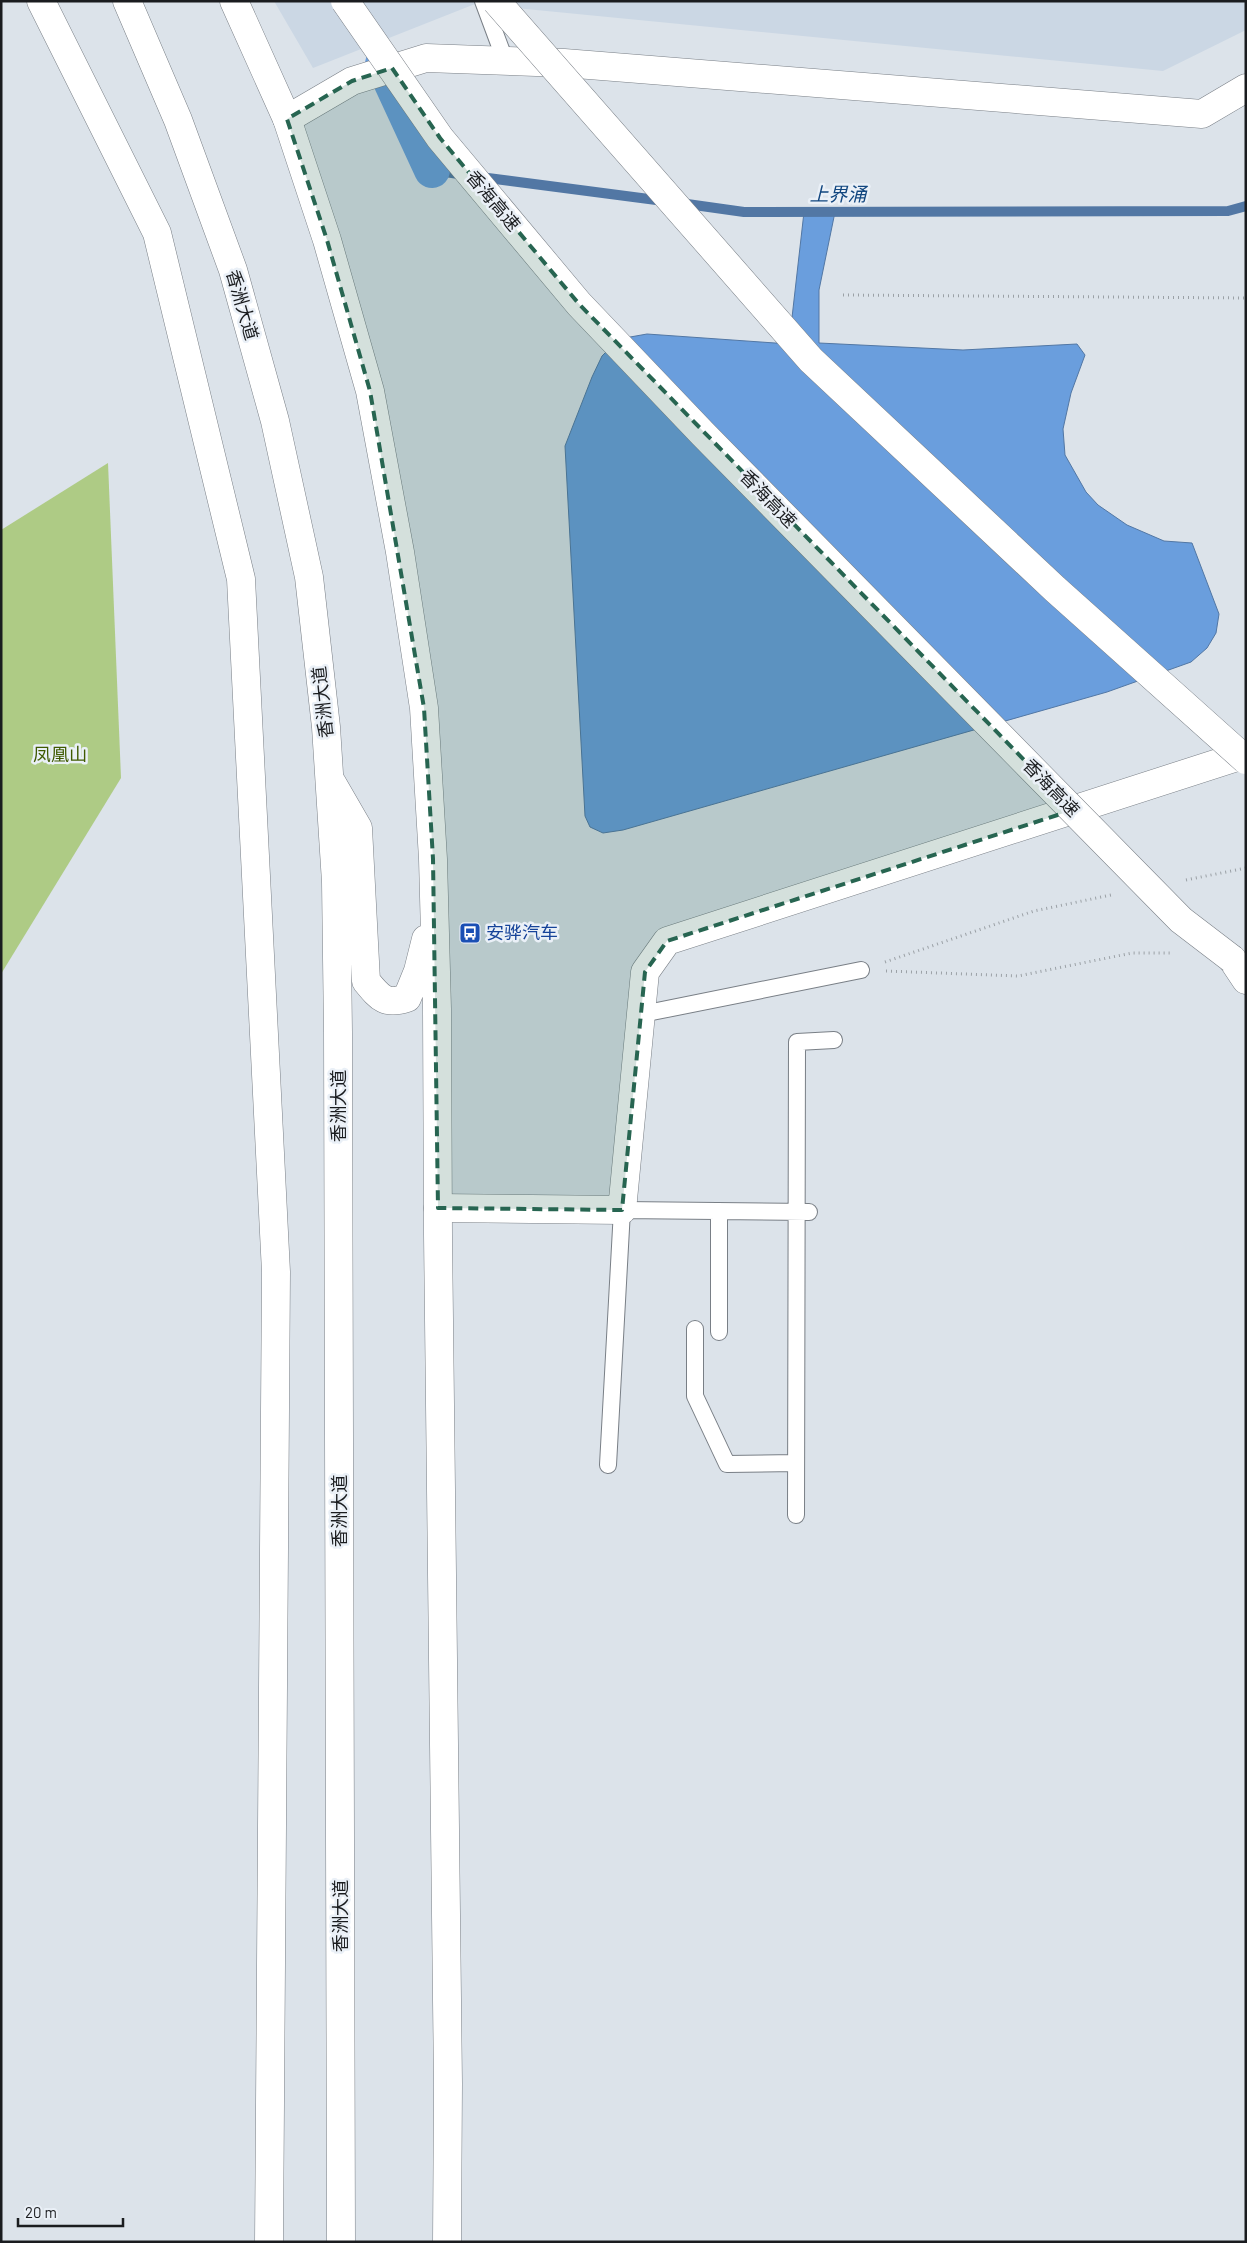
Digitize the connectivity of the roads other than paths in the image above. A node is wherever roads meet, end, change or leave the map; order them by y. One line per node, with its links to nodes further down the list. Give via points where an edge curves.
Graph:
1 (41, 1): 27 (main road, via 157,234 241,579 276,1272)
2 (127, 1): 12 (main road, 香洲大道, via 178,120 233,270 275,421 309,577)
3 (234, 1): 9 (main road)
4 (345, 1): 15 (main road, 香海高速, bridge, via 440,138 579,304 1181,920)
5 (483, 1): 7 (lane)
6 (496, 1): 11 (main road, bridge, via 811,360 1055,589)
7 (506, 60): 8 (main road, via 1202,114); 9 (main road, via 426,58 352,81)
8 (1246, 88)
9 (287, 119): 13 (main road, via 327,240 370,391 400,552 424,708)
10 (1246, 754): 19 (main road, via 667,941 645,972)
11 (1246, 760)
12 (329, 777): 13 (main road, via 358,828 366,980 379,997 394,1002 407,998 423,955); 28 (main road, 香洲大道, via 336,882 338,1032)
13 (434, 905): 18 (main road)
14 (861, 970): 16 (lane)
15 (1241, 971)
16 (647, 1013)
17 (834, 1040): 21 (lane, via 797,1042)
18 (438, 1208): 19 (main road); 29 (main road)
19 (622, 1210): 20 (lane); 25 (lane)
20 (719, 1211): 21 (lane); 23 (lane)
21 (803, 1212): 24 (lane)
22 (695, 1329): 24 (lane, via 695,1396 727,1464)
23 (719, 1332)
24 (796, 1463): 26 (lane)
25 (608, 1465)
26 (796, 1515)
27 (269, 2242)
28 (341, 2242)
29 (448, 2242)

